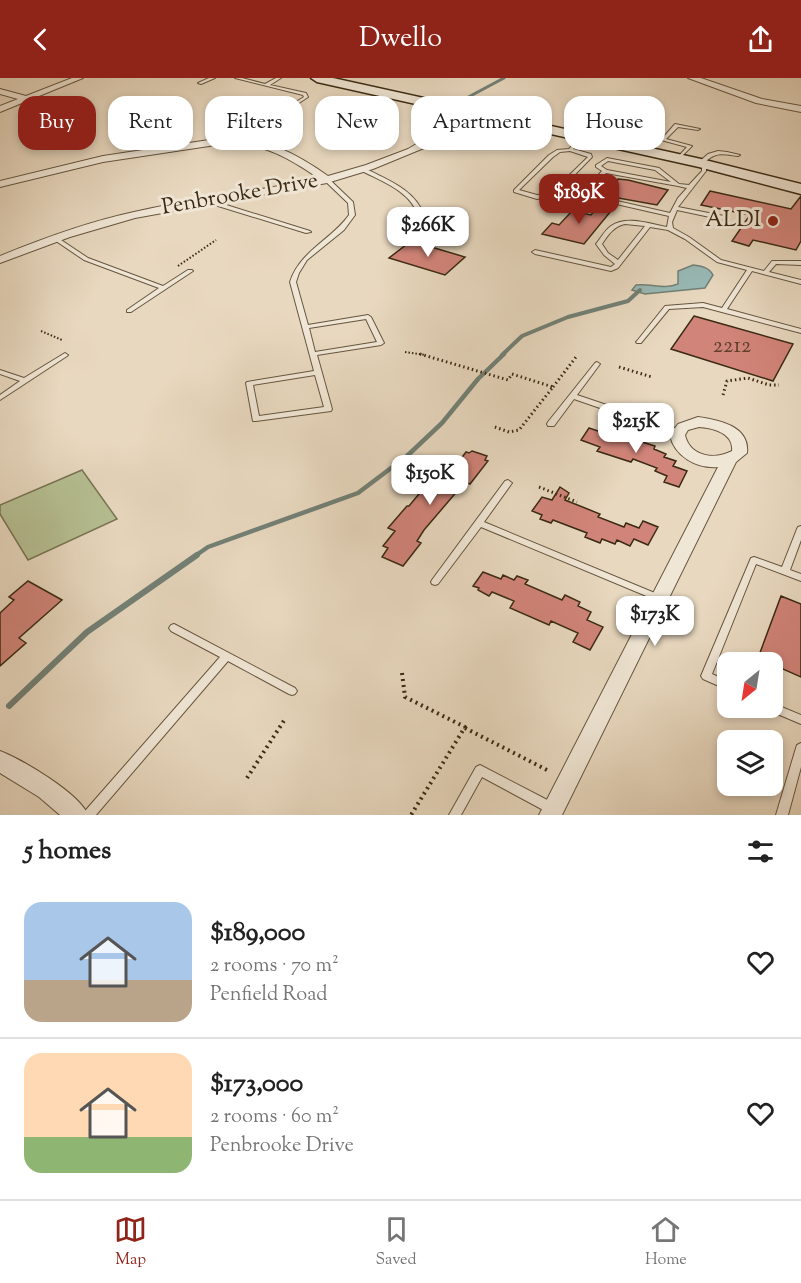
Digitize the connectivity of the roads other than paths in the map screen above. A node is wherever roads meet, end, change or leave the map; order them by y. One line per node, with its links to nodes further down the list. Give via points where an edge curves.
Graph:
1 (79, 78): 11 (street)
2 (213, 78): 7 (lane)
3 (237, 78): 8 (lane)
4 (279, 78): 8 (lane)
5 (316, 78): 13 (main road)
6 (693, 78): 15 (street, via 756,102)
7 (200, 83)
8 (266, 85): 12 (lane, via 305,94)
9 (0, 91): 10 (street)
10 (18, 96)
11 (35, 96)
12 (303, 99)
13 (411, 99)
14 (18, 103): 16 (street)
15 (801, 109)
16 (0, 110)
17 (698, 129): 22 (lane, via 677,125 663,140 690,146)
18 (413, 150): 24 (street, Penbrooke Drive)
19 (570, 150): 19 (lane, via 552,156 516,191 537,197 552,195 590,157)
20 (642, 150): 22 (main road)
21 (738, 155): 23 (lane, via 710,153)
22 (679, 158): 23 (main road)
23 (703, 164): 29 (main road); 32 (lane, via 704,171); 33 (main road)
24 (364, 170): 27 (street, Penbrooke Drive); 38 (lane, via 420,207 421,215)
25 (604, 171): 26 (lane, via 598,166 607,159 657,169); 28 (lane); 36 (lane, via 583,195)
26 (668, 176): 28 (lane); 31 (lane)
27 (327, 180): 30 (street, via 271,147 230,140 106,158); 34 (street, Penbrooke Drive); 54 (lane, via 351,204 352,215 341,230 295,270 293,282)
28 (656, 181): 31 (lane)
29 (801, 181)
30 (0, 184)
31 (678, 185): 32 (lane)
32 (689, 187): 35 (lane)
33 (801, 189)
34 (207, 201): 41 (lane); 42 (street, Penbrooke Drive, via 134,215)
35 (676, 208): 36 (lane); 37 (lane)
36 (671, 215): 40 (lane)
37 (724, 218)
38 (411, 225)
39 (649, 225): 40 (lane); 46 (lane); 46 (lane, via 628,221 613,225 599,244)
40 (670, 229): 47 (lane, via 719,261)
41 (308, 232)
42 (55, 238): 44 (street, Penbrooke Drive); 51 (lane, via 86,260)
43 (535, 252): 46 (lane, via 604,269)
44 (0, 260)
45 (800, 260): 49 (lane, via 774,262)
46 (618, 263)
47 (750, 269): 49 (lane); 52 (lane)
48 (190, 271): 51 (lane)
49 (765, 273): 50 (lane)
50 (801, 282)
51 (164, 288): 53 (lane)
52 (723, 309): 55 (lane); 56 (lane, via 703,305 663,309)
53 (129, 311)
54 (305, 327): 57 (lane); 57 (lane, via 368,317 381,343)
55 (801, 331)
56 (639, 342)
57 (313, 354): 61 (lane)
58 (65, 355): 62 (lane)
59 (597, 364): 63 (lane)
60 (0, 372): 62 (lane)
61 (318, 373): 61 (lane, via 328,409 256,419 249,382)
62 (25, 381): 64 (lane)
63 (572, 396): 65 (lane); 66 (lane)
64 (0, 398)
65 (551, 424)
66 (678, 432): 67 (street, via 679,445 694,457); 67 (street, via 698,422 727,429 741,447)
67 (728, 462): 74 (street)
68 (508, 483): 69 (lane)
69 (479, 523): 73 (lane); 74 (lane)
70 (801, 529): 71 (lane)
71 (785, 572): 72 (lane); 77 (lane, via 754,560 706,676)
72 (801, 578)
73 (435, 582)
74 (659, 598): 83 (street)
75 (174, 628): 76 (lane)
76 (227, 656): 78 (lane); 85 (lane)
77 (717, 681)
78 (292, 692)
79 (783, 712): 80 (lane)
80 (801, 720)
81 (801, 748): 87 (lane)
82 (0, 761): 84 (street, via 47,790)
83 (551, 812): 86 (lane, via 480,770)
84 (77, 815)
85 (88, 815)
86 (455, 815)
87 (782, 815)

